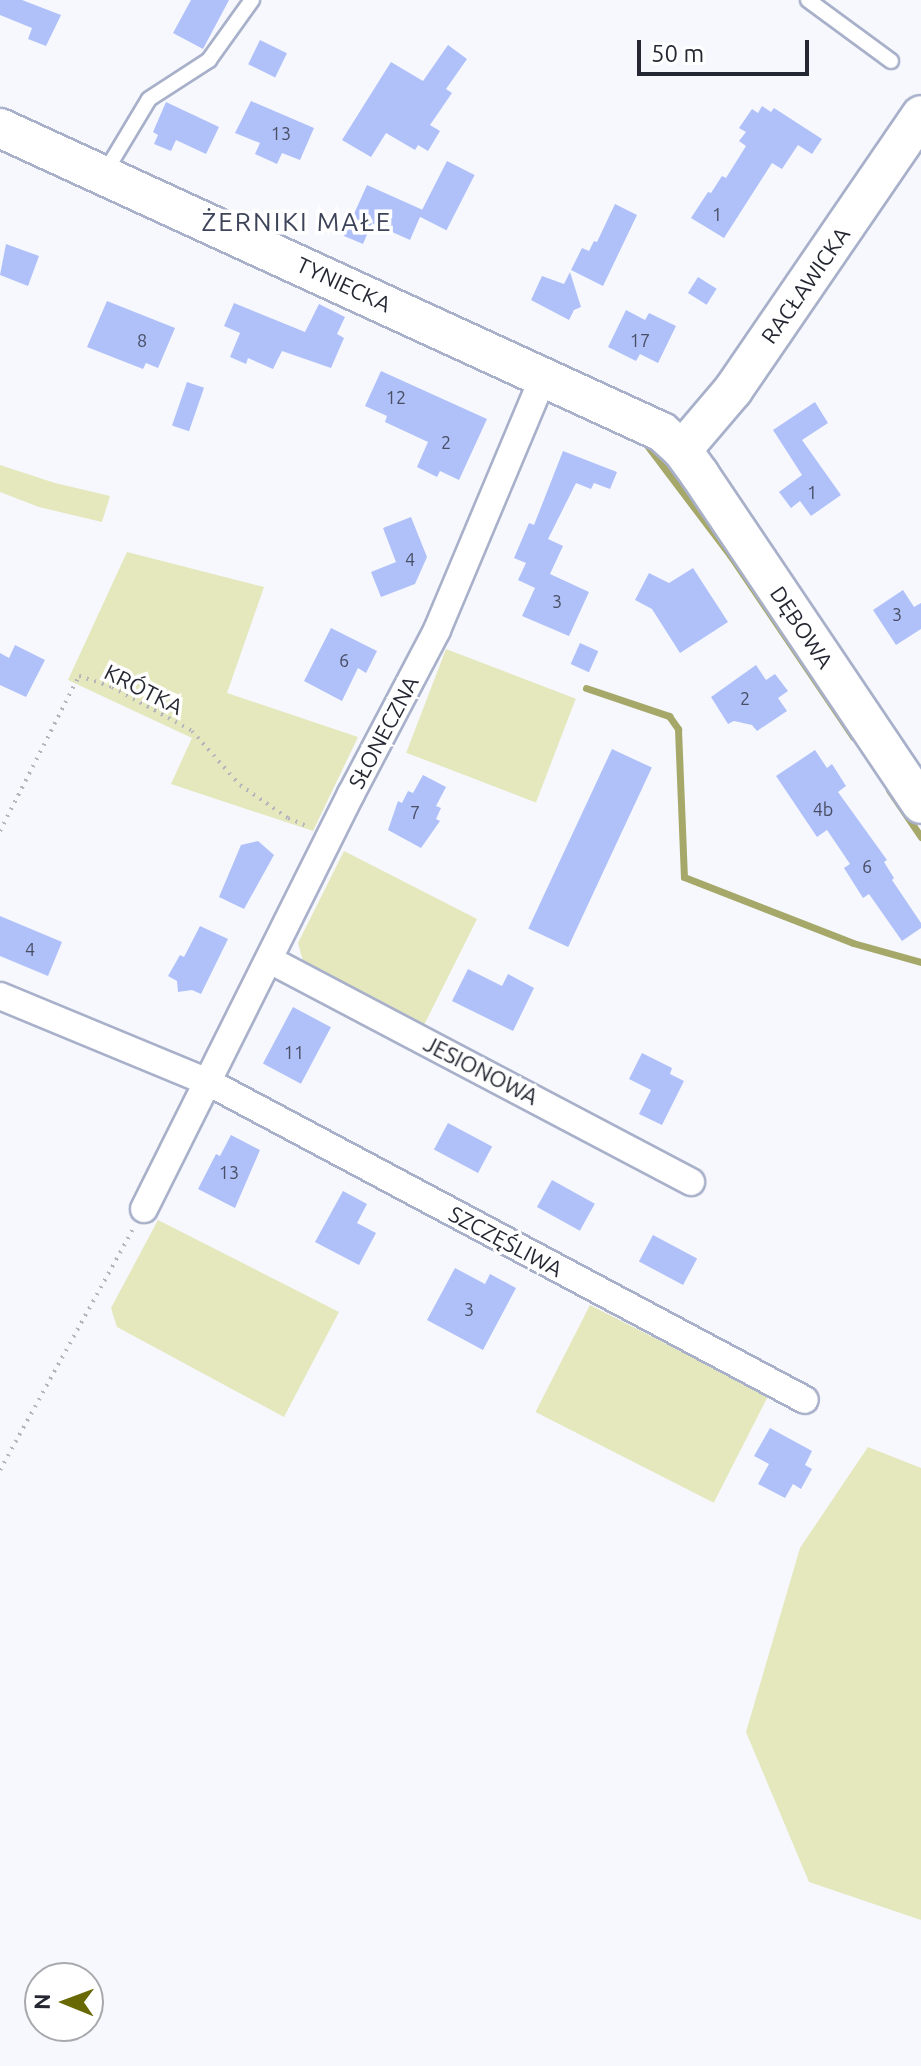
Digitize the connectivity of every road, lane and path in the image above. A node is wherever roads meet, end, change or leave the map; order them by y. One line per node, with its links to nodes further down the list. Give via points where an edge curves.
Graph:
1 (252, 0): 6 (lane, via 209,60 149,99)
2 (808, 0): 3 (lane)
3 (891, 61)
4 (921, 115): 8 (street, RACŁAWICKA, via 733,390)
5 (0, 128): 6 (street, TYNIECKA)
6 (104, 174): 7 (street, TYNIECKA)
7 (544, 376): 8 (street, TYNIECKA, via 662,432); 11 (street, SŁONECZNA, via 437,630)
8 (682, 450): 9 (street, DĘBOWA)
9 (921, 804)
10 (0, 831): 11 (path, KRÓTKA, via 79,676 112,687 192,731 240,785 288,818)
11 (330, 836): 12 (street, SŁONECZNA)
12 (270, 960): 14 (street, SŁONECZNA); 15 (street, JESIONOWA)
13 (0, 996): 14 (street, SZCZĘŚLIWA)
14 (208, 1082): 16 (street, SŁONECZNA); 17 (street, SZCZĘŚLIWA)
15 (691, 1182)
16 (144, 1209): 18 (path)
17 (805, 1400)
18 (0, 1470)

